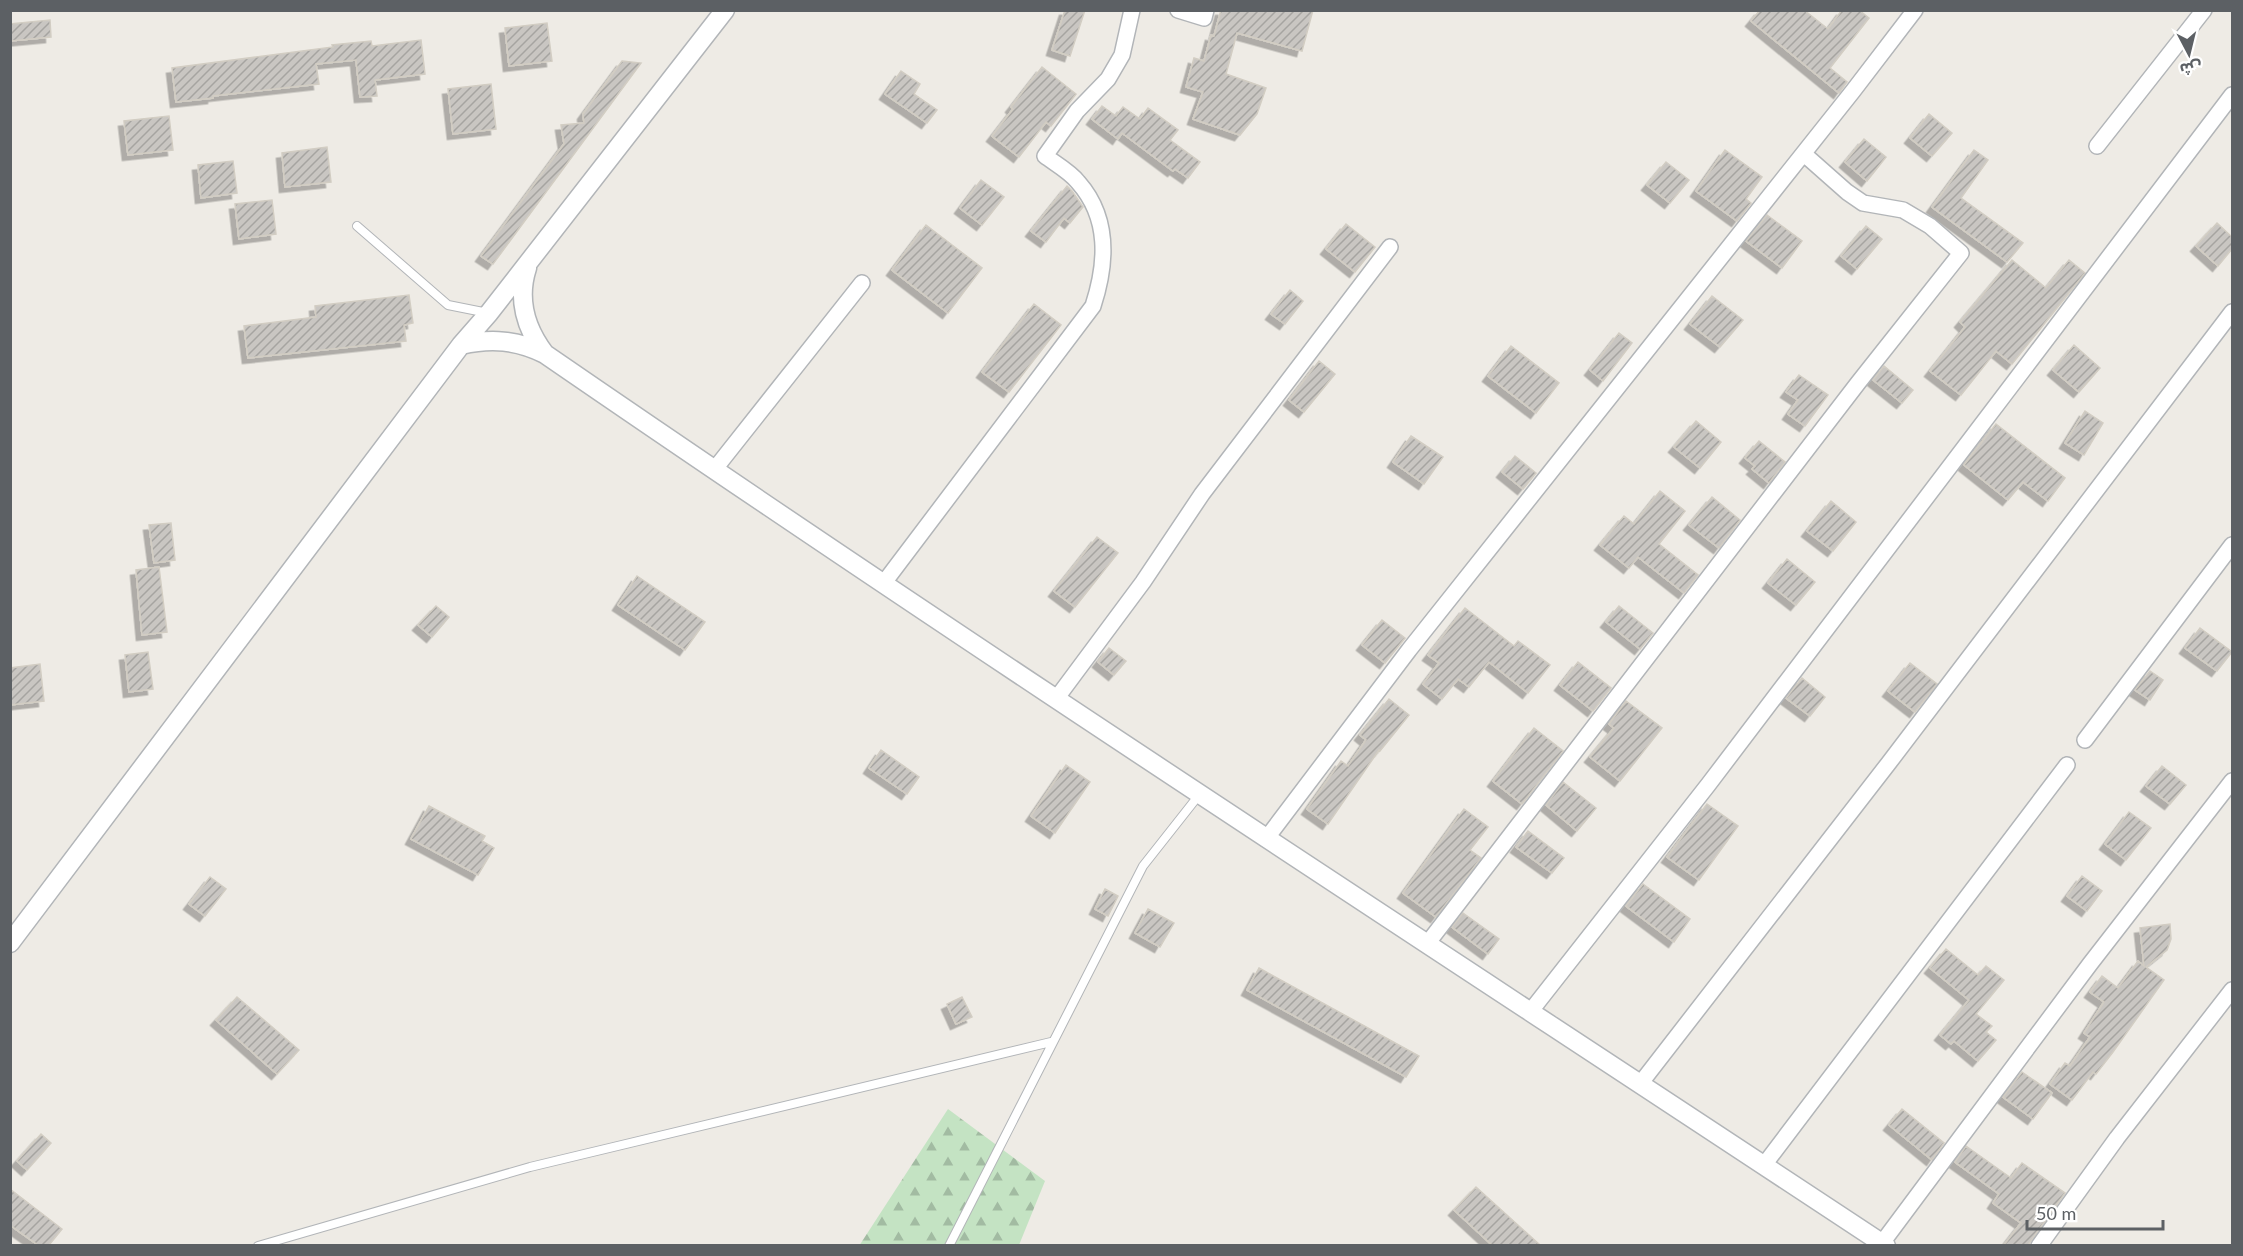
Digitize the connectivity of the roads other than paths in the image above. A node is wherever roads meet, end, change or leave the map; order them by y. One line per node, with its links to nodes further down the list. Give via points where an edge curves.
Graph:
1 (725, 10): 12 (street)
2 (1132, 10): 20 (street, via 1122,55 1108,79 1077,111 1045,156 1078,181 1096,208 1103,244 1102,280 1093,306)
3 (1178, 10): 4 (street, via 1204,18)
4 (1206, 10)
5 (1915, 10): 9 (street)
6 (2205, 10): 8 (street)
7 (2232, 96): 30 (street, via 1708,785)
8 (2097, 146)
9 (1804, 153): 26 (street, via 1409,650); 28 (street, via 1863,203 1903,210 1930,226 1961,253)
10 (357, 226): 15 (lane, via 448,305)
11 (1390, 247): 21 (street, via 1202,494)
12 (529, 261): 15 (street); 17 (street, via 523,289 525,317)
13 (862, 284): 18 (street)
14 (2232, 312): 32 (street)
15 (489, 313): 16 (street)
16 (461, 345): 17 (street, via 504,341); 27 (street)
17 (544, 354): 18 (street)
18 (714, 470): 20 (street)
19 (2232, 545): 22 (street)
20 (883, 584): 21 (street)
21 (1056, 699): 25 (street)
22 (2085, 740)
23 (2067, 765): 33 (street)
24 (2232, 781): 34 (street, via 2090,964)
25 (1199, 795): 26 (street); 31 (lane, via 1143,866)
26 (1266, 839): 28 (street)
27 (10, 943)
28 (1427, 944): 30 (street)
29 (2232, 990): 37 (street)
30 (1530, 1012): 32 (street)
31 (1051, 1042): 35 (lane, via 530,1167); 36 (lane)
32 (1640, 1084): 33 (street)
33 (1764, 1165): 34 (street)
34 (1884, 1244)
35 (258, 1245)
36 (949, 1245)
37 (2039, 1245)

